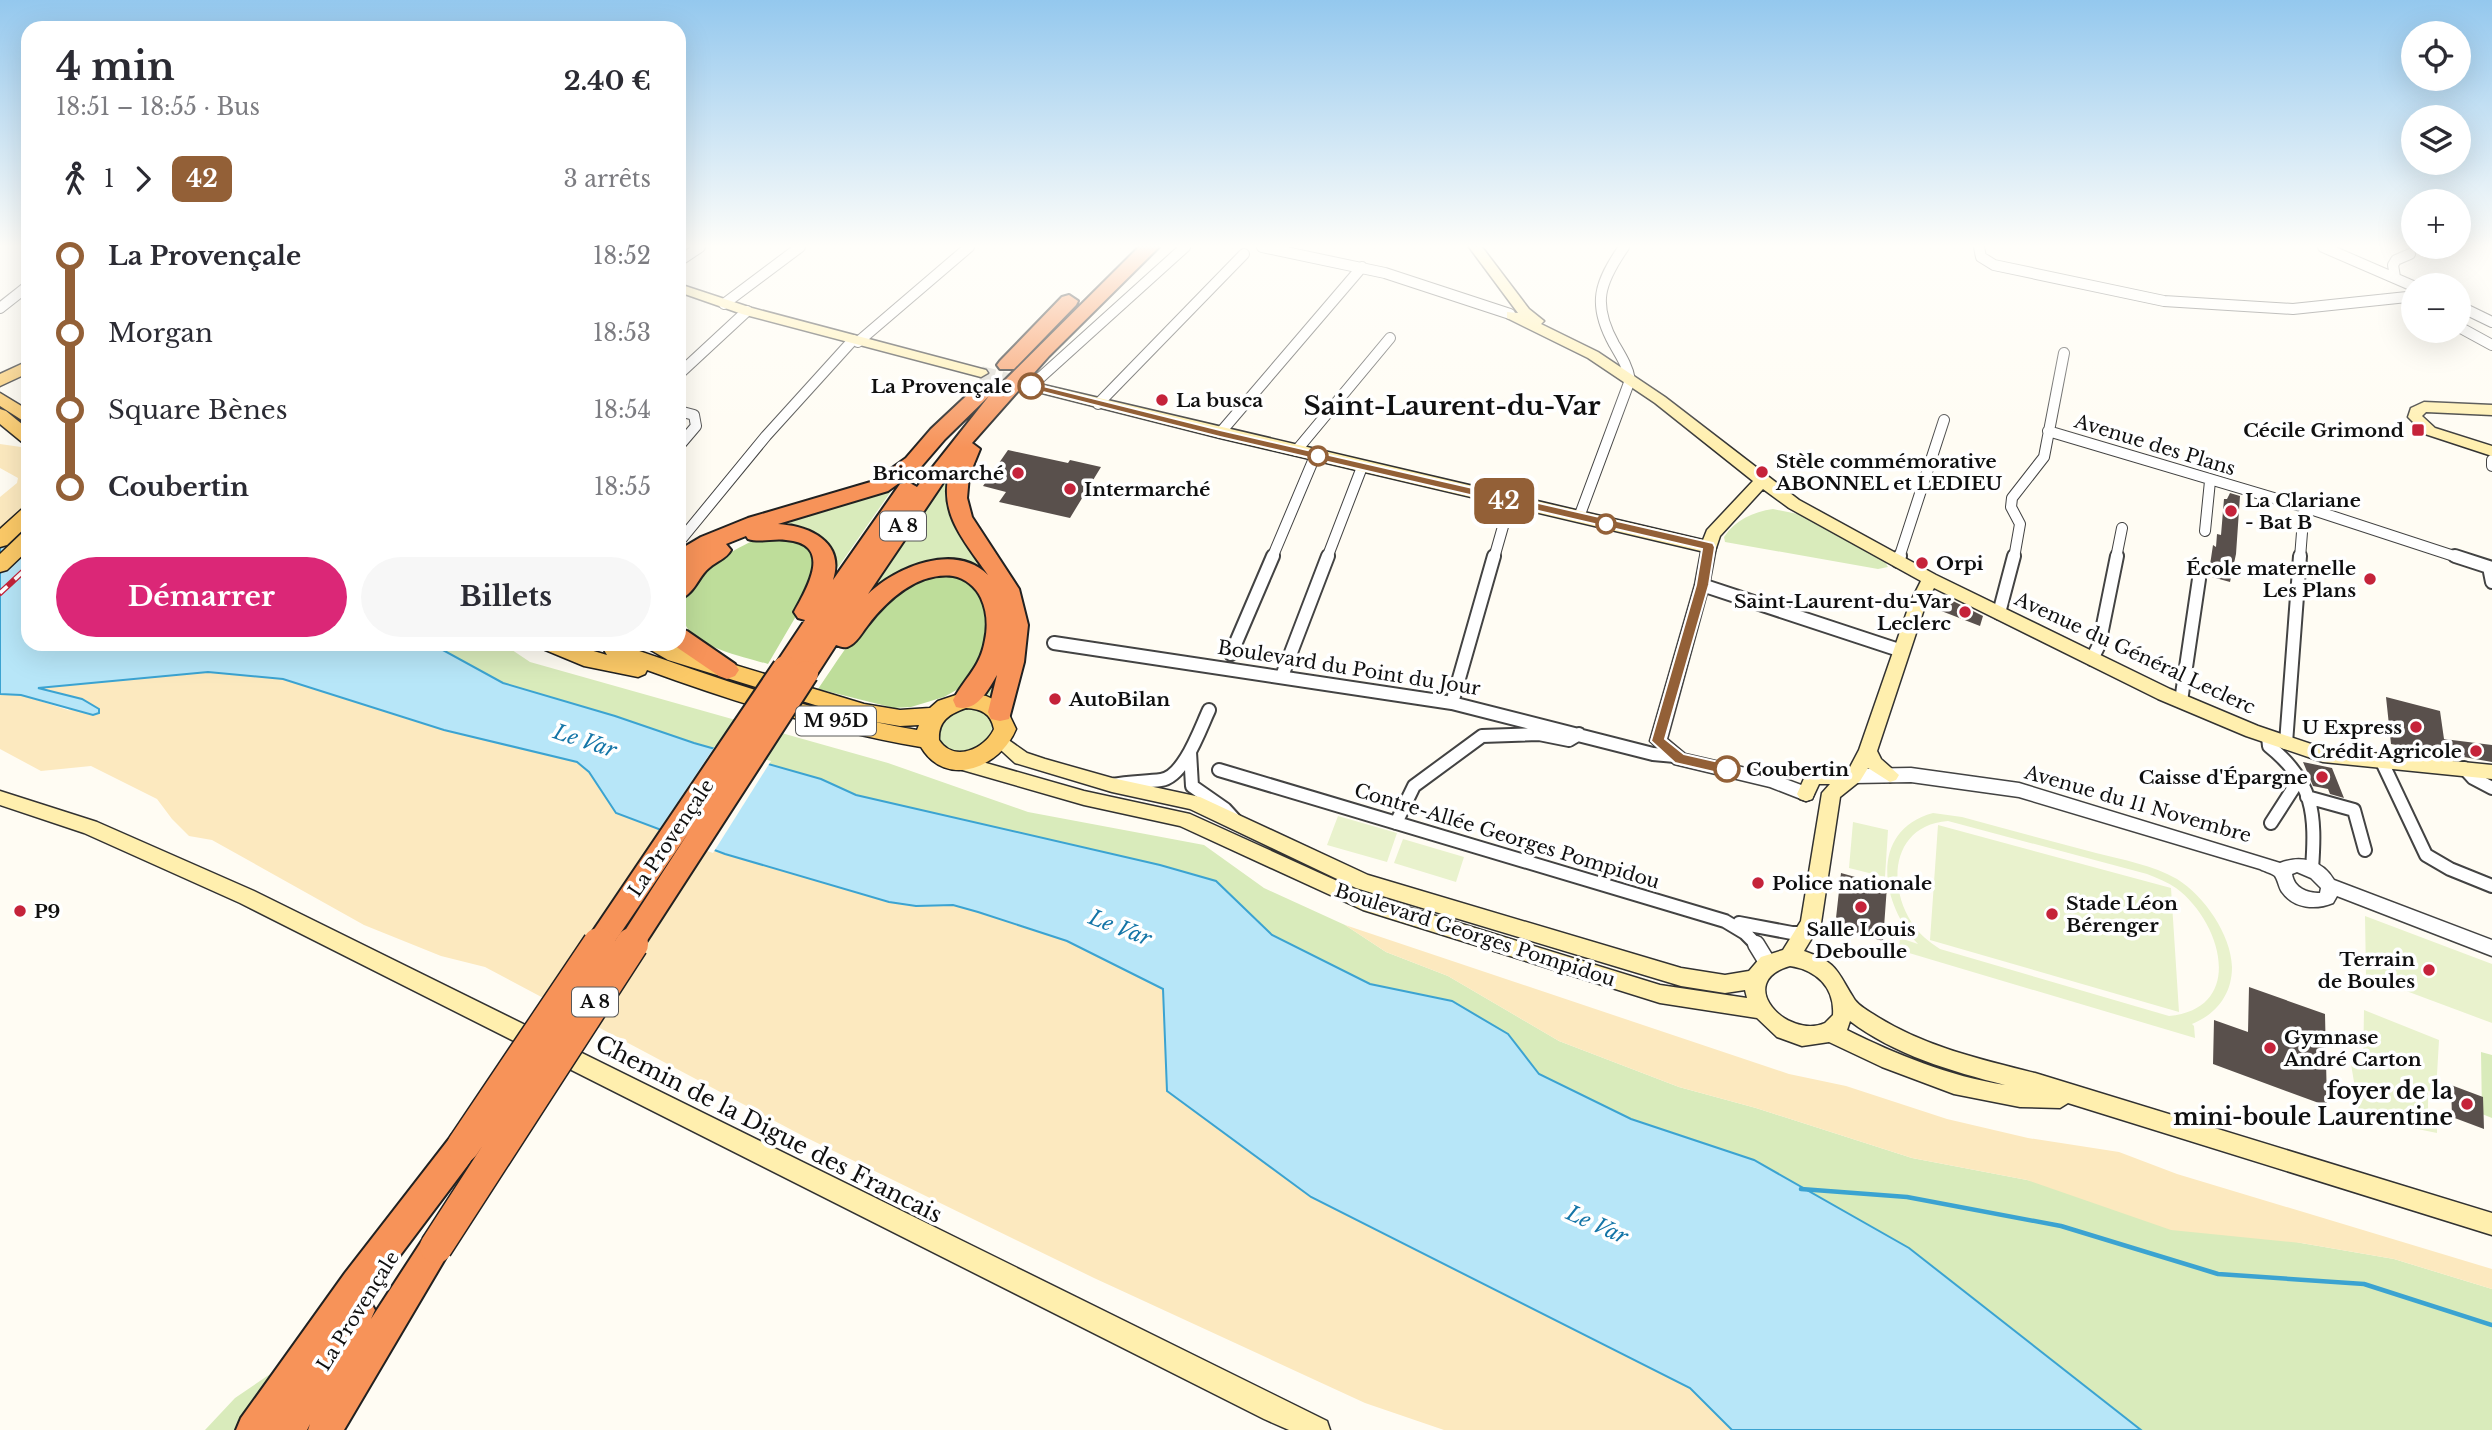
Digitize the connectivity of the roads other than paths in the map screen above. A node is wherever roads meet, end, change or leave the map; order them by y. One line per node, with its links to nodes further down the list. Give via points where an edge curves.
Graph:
1 (744, 314): 19 (street)
2 (757, 314): 16 (main road)
3 (888, 314): 16 (street)
4 (1056, 314): 23 (highway, La Provençale / A 8)
5 (1088, 314): 25 (highway, La Provençale / A 8)
6 (1106, 314): 25 (street)
7 (1186, 314): 27 (street)
8 (1322, 314): 35 (street)
9 (1524, 314): 21 (main road)
10 (1525, 314): 21 (main road)
11 (1600, 314): 21 (street)
12 (2475, 314): 13 (street)
13 (2492, 322)
14 (2471, 334): 17 (street)
15 (1390, 338): 37 (street)
16 (855, 341): 23 (main road); 53 (street, via 766,436)
17 (2492, 345)
18 (2064, 353): 33 (street)
19 (686, 368)
20 (21, 370): 24 (main road)
21 (1628, 373): 43 (main road, Avenue du Général Leclerc); 48 (street)
22 (21, 376): 24 (main road)
23 (983, 381): 57 (highway, via 913,463 881,486 756,523 709,542); 75 (highway, La Provençale / A 8, via 914,480)
24 (0, 382)
25 (1020, 386): 27 (main road); 75 (highway, La Provençale / A 8, via 947,461); 82 (highway, via 964,459 955,486 963,522 1002,578 1014,610 1014,659)
26 (0, 398): 29 (main road)
27 (1098, 404): 35 (main road)
28 (2492, 410): 38 (main road, via 2424,407 2415,417 2430,431)
29 (21, 413)
30 (686, 413): 36 (street, via 694,415 696,426)
31 (1944, 420): 58 (street)
32 (4, 421): 34 (main road)
33 (2048, 431): 44 (street, Avenue des Plans); 65 (street, via 2044,457 2012,498 2020,533)
34 (21, 433)
35 (1220, 433): 37 (main road)
36 (686, 438)
37 (1296, 451): 39 (main road)
38 (2492, 451)
39 (1315, 456): 42 (main road); 72 (street)
40 (2492, 460): 41 (street)
41 (2492, 466)
42 (1362, 467): 45 (main road); 77 (street)
43 (1762, 481): 56 (main road, via 1713,534); 58 (main road, Avenue du Général Leclerc)
44 (2210, 481): 47 (street, Avenue des Plans); 52 (street)
45 (1510, 502): 48 (main road); 80 (street)
46 (21, 506): 50 (main road)
47 (2304, 507): 60 (street, Avenue des Plans); 86 (street)
48 (1579, 517): 56 (main road)
49 (21, 520): 54 (main road)
50 (0, 525)
51 (2122, 528): 73 (street)
52 (2204, 531)
53 (686, 533)
54 (0, 540)
55 (21, 546): 59 (main road)
56 (1709, 547): 64 (street)
57 (689, 561): 75 (highway, via 766,531 797,533 820,548 825,568)
58 (1898, 561): 61 (main road, Avenue du Général Leclerc)
59 (0, 565)
60 (2490, 568): 63 (street)
61 (1930, 579): 65 (main road, Avenue du Général Leclerc); 71 (main road)
62 (2199, 579): 79 (street)
63 (2492, 582)
64 (1702, 585): 71 (street); 88 (street)
65 (1999, 613): 73 (main road, Avenue du Général Leclerc)
66 (686, 642): 74 (highway)
67 (1054, 643): 77 (street, Boulevard du Point du Jour)
68 (567, 651): 76 (main road, M 95D)
69 (632, 651): 76 (main road, M 95D)
70 (668, 651): 74 (main road, M 95D)
71 (1902, 651): 91 (main road)
72 (1231, 654)
73 (2092, 659): 79 (main road, Avenue du Général Leclerc)
74 (727, 670): 83 (main road, M 95D, via 864,712 901,718)
75 (796, 671): 78 (highway, via 858,622 892,586 925,569 957,567 972,572 990,589 998,625 991,663); 92 (highway, bridge); 92 (highway, La Provençale / A 8, bridge)
76 (683, 676): 85 (main road, M 95D, via 867,730)
77 (1282, 676): 80 (street, Boulevard du Point du Jour)
78 (965, 700): 82 (main road, via 990,704); 83 (main road)
79 (2181, 701): 86 (main road, Avenue du Général Leclerc)
80 (1452, 703): 84 (street, Boulevard du Point du Jour)
81 (1209, 710): 90 (street)
82 (1000, 712): 87 (main road, via 1005,729)
83 (934, 716): 85 (main road)
84 (1579, 734): 89 (street, Boulevard du Point du Jour); 110 (street, via 1569,740 1539,734 1482,736 1414,786)
85 (927, 740): 94 (main road, via 940,756)
86 (2277, 740): 95 (main road, Avenue du Général Leclerc, via 2338,758); 102 (street, via 2269,746)
87 (1000, 741): 94 (main road, via 985,755); 103 (main road, Boulevard Georges Pompidou, via 1021,758)
88 (1658, 741): 89 (street); 93 (street, Boulevard du Point du Jour)
89 (1634, 748): 93 (street, Boulevard du Point du Jour)
90 (1190, 751): 103 (street, via 1174,775 1163,780); 109 (street, via 1192,786 1225,806)
91 (1868, 751): 99 (main road, via 1875,764); 101 (main road)
92 (742, 753): 129 (highway, La Provençale / A 8, bridge); 132 (highway, La Provençale / A 8, bridge)
93 (1675, 756): 106 (street, Boulevard du Point du Jour, via 1772,780)
94 (958, 762): 125 (main road, Boulevard Georges Pompidou, via 1183,820 1363,902 1647,990)
95 (2382, 762): 96 (main road, Avenue du Général Leclerc); 117 (street, via 2426,855)
96 (2464, 768): 98 (main road, Avenue du Général Leclerc); 104 (street)
97 (1219, 770): 110 (street, Contre-Allée Georges Pompidou)
98 (2492, 772)
99 (1890, 775): 101 (street, Avenue du 11 Novembre); 115 (street, Avenue du 11 Novembre, via 2043,795)
100 (1817, 776): 101 (main road); 105 (main road); 106 (main road)
101 (1854, 776): 105 (main road)
102 (2300, 778): 107 (street); 111 (street)
103 (1112, 785): 109 (main road, Boulevard Georges Pompidou, via 1193,802)
104 (2492, 788)
105 (1831, 793): 106 (main road); 112 (main road)
106 (1806, 794): 112 (main road)
107 (2308, 797): 113 (street, via 2354,810); 114 (street)
108 (0, 799): 133 (main road, Chemin de la Digue des Francais, via 90,827 247,898)
109 (1236, 821): 123 (main road, Boulevard Georges Pompidou, via 1363,882 1681,977 1725,984)
110 (1396, 823): 118 (street, Contre-Allée Georges Pompidou)
111 (2271, 823)
112 (1823, 831): 119 (main road)
113 (2365, 850)
114 (2312, 869): 115 (street, via 2297,865); 116 (street)
115 (2283, 872): 116 (street, via 2288,887 2306,899 2327,898)
116 (2328, 885): 120 (street)
117 (2492, 886)
118 (1725, 921): 119 (street, via 1791,933); 123 (street, Contre-Allée Georges Pompidou, via 1755,939)
119 (1809, 928): 121 (main road); 122 (main road)
120 (2492, 948)
121 (1790, 957): 122 (main road); 123 (main road)
122 (1822, 968): 124 (main road, via 1838,985)
123 (1761, 971): 125 (main road, via 1754,989)
124 (1844, 1005): 126 (main road, via 1843,1016); 127 (main road, via 1907,1044)
125 (1760, 1009): 126 (main road, via 1793,1034 1806,1037)
126 (1830, 1032): 127 (main road, via 1868,1052 1958,1084 1996,1094)
127 (2084, 1099): 128 (main road)
128 (2492, 1224)
129 (399, 1236): 130 (highway); 131 (highway, La Provençale / A 8)
130 (253, 1430)
131 (287, 1430)
132 (325, 1430)
133 (1318, 1430)

